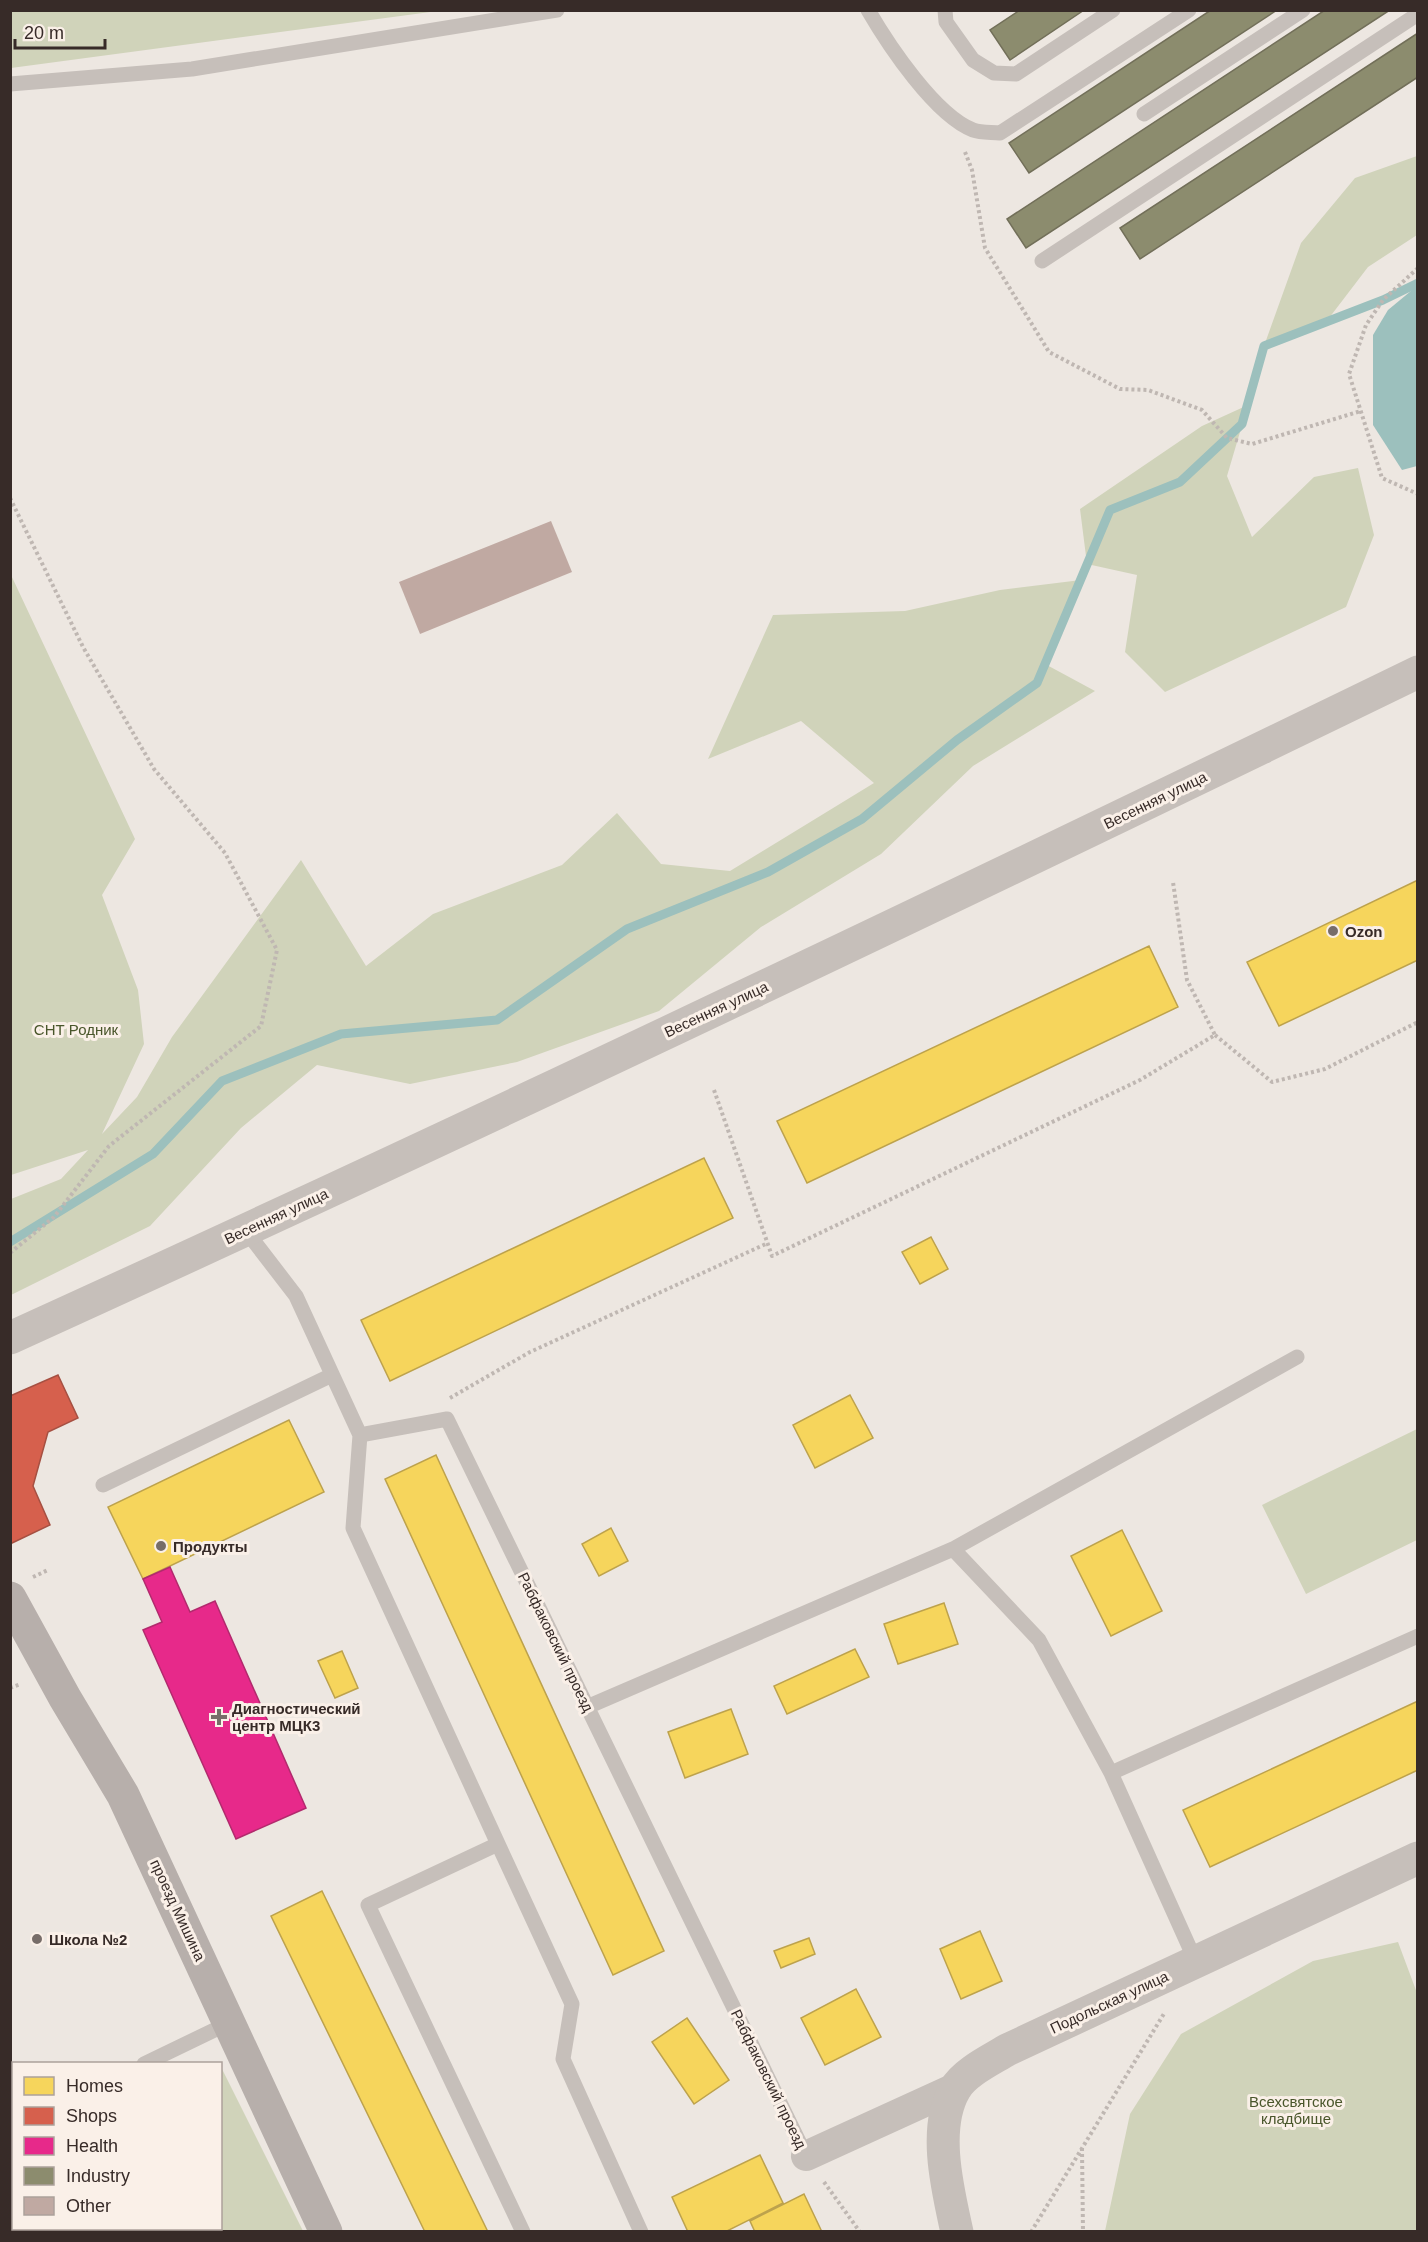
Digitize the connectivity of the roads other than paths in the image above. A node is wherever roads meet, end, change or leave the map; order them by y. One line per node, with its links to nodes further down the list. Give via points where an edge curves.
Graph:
1 (557, 10): 8 (lane, via 192,69)
2 (868, 10): 5 (lane, via 882,35 943,111 974,131 1000,133)
3 (945, 10): 4 (lane, via 946,22 973,60 993,73 1016,74)
4 (1113, 10)
5 (1189, 10)
6 (1303, 10): 9 (lane)
7 (1418, 14): 10 (lane)
8 (10, 84)
9 (1144, 114)
10 (1042, 261)
11 (1418, 672): 12 (street, Весенняя улица, via 1023,864)
12 (246, 1231): 13 (street, Весенняя улица); 15 (lane, via 296,1296)
13 (10, 1338)
14 (1297, 1357): 18 (lane)
15 (332, 1375): 16 (lane); 17 (lane)
16 (360, 1435): 21 (lane, Рабфаковский проезд, via 447,1419); 23 (lane, via 353,1528)
17 (103, 1485)
18 (953, 1549): 21 (lane); 22 (lane, via 1039,1640)
19 (10, 1598): 26 (main road, проезд Мишина, via 123,1795)
20 (1418, 1636): 22 (lane)
21 (587, 1707): 29 (lane, Рабфаковский проезд)
22 (1111, 1773): 25 (lane)
23 (498, 1844): 31 (lane, via 368,1905); 32 (lane, via 572,2004 563,2058)
24 (1418, 1858): 25 (street, Подольская улица)
25 (1196, 1962): 28 (street, Подольская улица, via 1007,2050 977,2068)
26 (231, 2022): 27 (lane); 30 (main road, проезд Мишина)
27 (148, 2062)
28 (955, 2088): 29 (street, Подольская улица); 33 (street, via 943,2129 946,2183)
29 (806, 2156)
30 (326, 2232)
31 (523, 2232)
32 (640, 2232)
33 (957, 2232)

